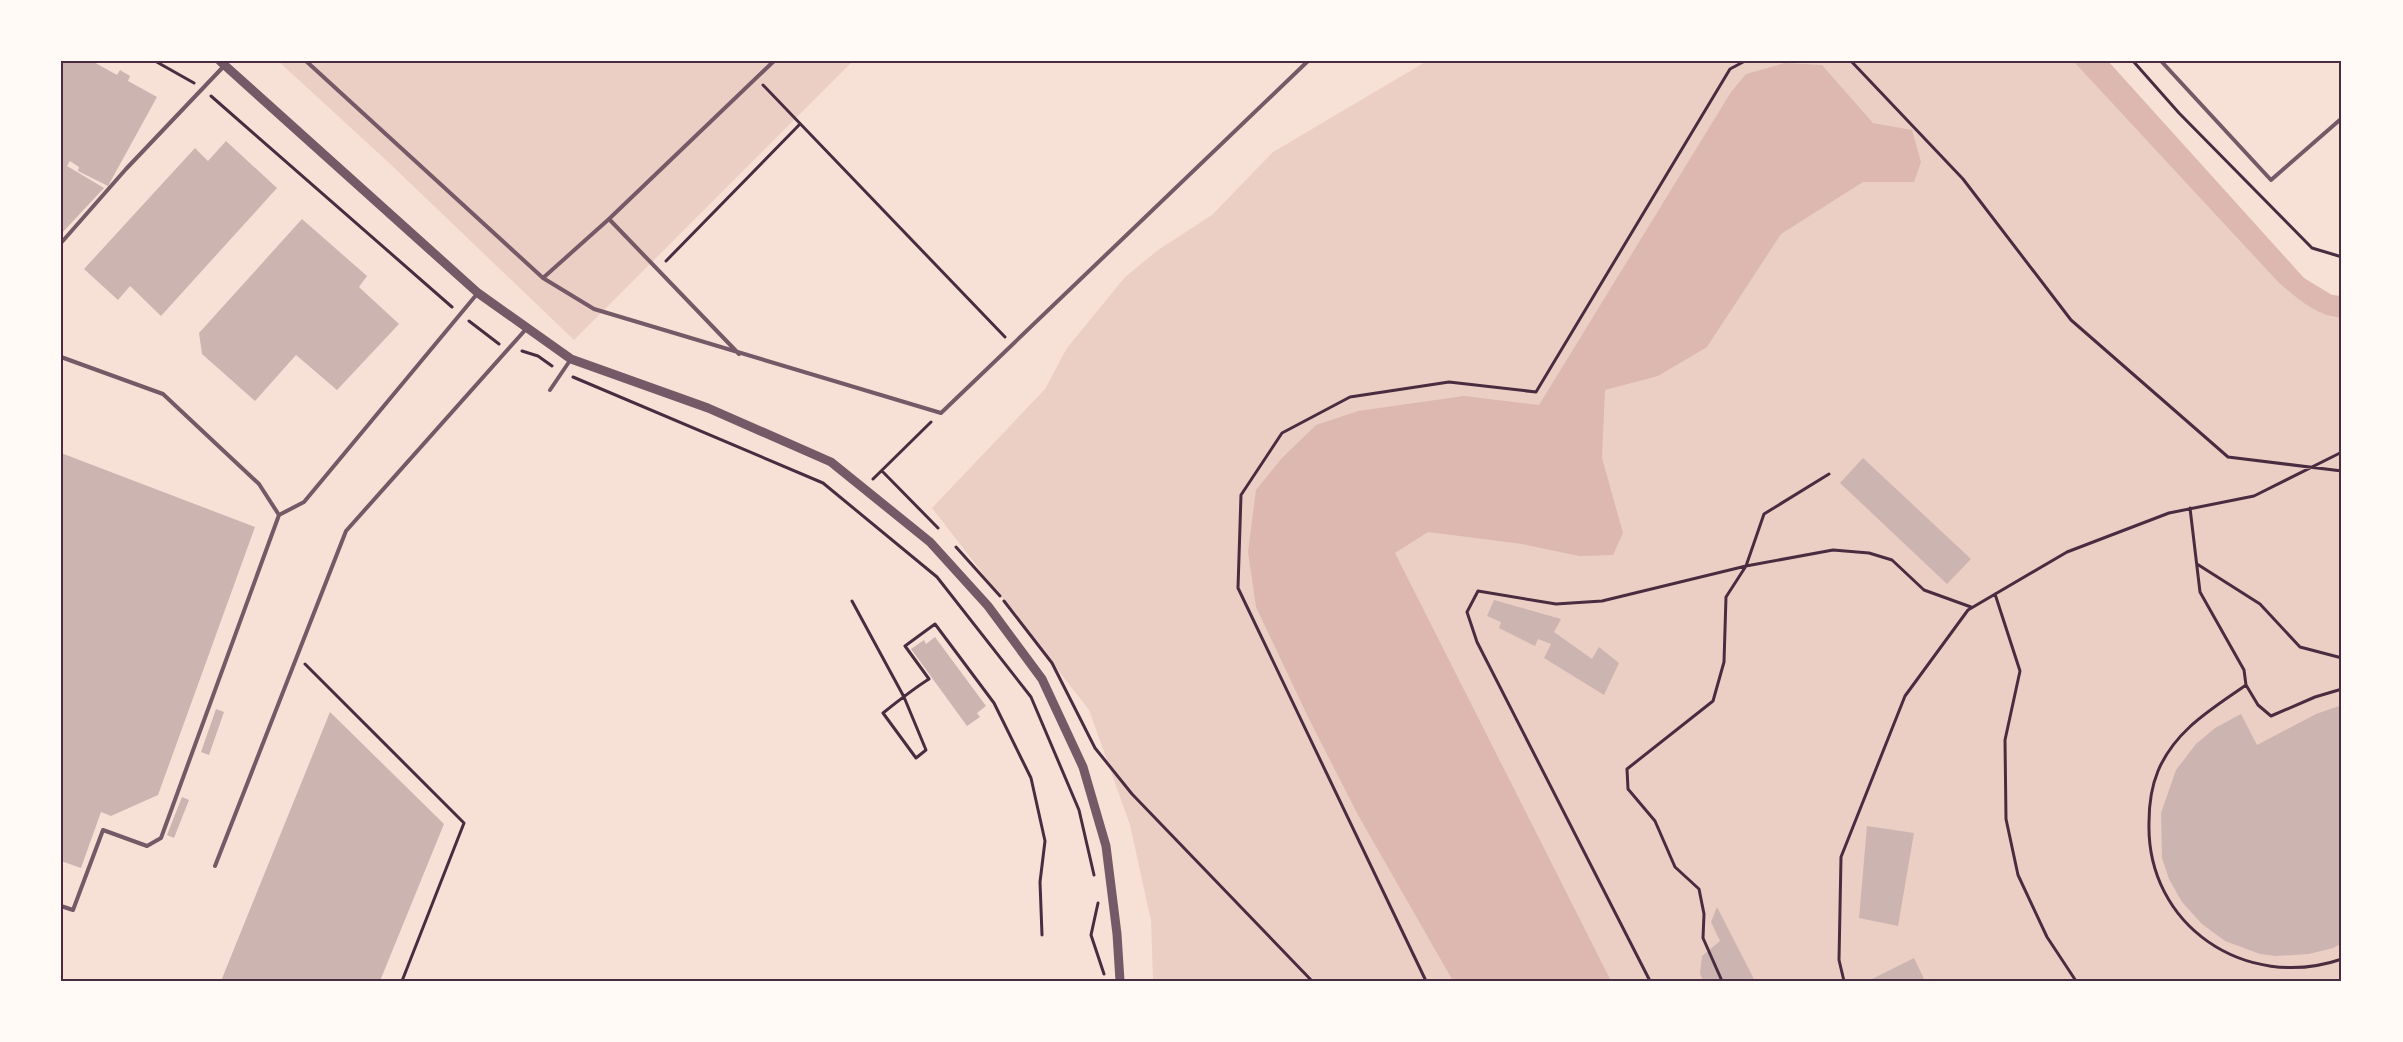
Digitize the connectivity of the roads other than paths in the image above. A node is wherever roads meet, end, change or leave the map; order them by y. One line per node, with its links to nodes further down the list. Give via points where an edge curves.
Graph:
1 (306, 61): 9 (lane)
2 (774, 61): 7 (lane)
3 (1308, 61): 12 (lane, via 941,413)
4 (2161, 61): 6 (lane, via 2271,180)
5 (222, 63): 8 (lane); 10 (street)
6 (2342, 118)
7 (609, 219): 9 (lane); 12 (lane)
8 (61, 243)
9 (543, 278): 12 (lane, via 594,309)
10 (478, 293): 11 (street); 16 (lane, via 304,502)
11 (527, 328): 14 (street); 17 (lane, via 346,531)
12 (740, 354)
13 (61, 357): 16 (lane, via 163,394 259,484)
14 (571, 359): 15 (lane); 19 (street, via 717,412 830,462 930,542 988,606 1042,679 1083,767 1106,846)
15 (550, 390)
16 (279, 516): 18 (lane, via 161,838 147,846 103,830 73,910)
17 (215, 866)
18 (61, 906)
19 (1120, 981)

